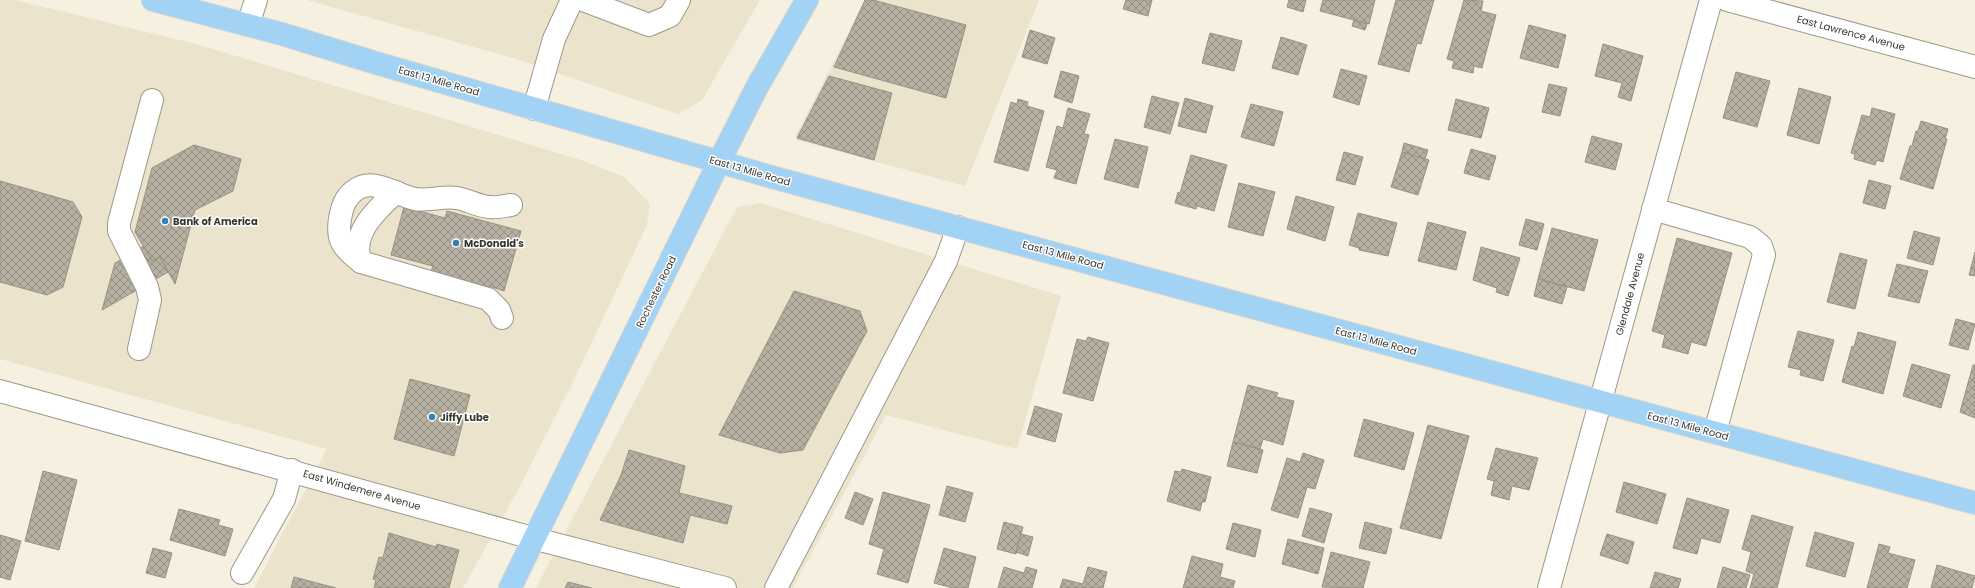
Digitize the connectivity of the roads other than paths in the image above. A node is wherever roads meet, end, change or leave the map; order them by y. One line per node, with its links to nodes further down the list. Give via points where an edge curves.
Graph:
1 (153, 0): 9 (main road, East 13 Mile Road)
2 (256, 0): 9 (street)
3 (572, 0): 12 (street, via 554,39)
4 (583, 0): 5 (street, via 649,25 670,16)
5 (679, 0)
6 (807, 0): 13 (main road, Rochester Road)
7 (1710, 0): 16 (street, Glendale Avenue)
8 (1727, 0): 10 (street, East Lawrence Avenue)
9 (248, 25): 12 (main road, East 13 Mile Road)
10 (1975, 67)
11 (152, 100): 20 (street, via 119,224 119,231 147,287 150,300)
12 (534, 109): 13 (main road, East 13 Mile Road)
13 (719, 162): 17 (main road, East 13 Mile Road); 26 (main road, Rochester Road)
14 (396, 192): 15 (street, via 414,199 456,198 490,208); 18 (street, via 377,212 359,239 358,255); 18 (street, via 368,184 347,196 341,210 340,240 347,251)
15 (511, 206)
16 (1653, 209): 22 (street, Glendale Avenue); 23 (street, via 1750,237 1761,246 1764,255)
17 (958, 227): 22 (main road, East 13 Mile Road); 30 (street, via 946,261)
18 (361, 262): 19 (street, via 488,299 499,310)
19 (502, 318)
20 (138, 349)
21 (0, 391): 24 (street, East Windemere Avenue)
22 (1600, 402): 23 (main road, East 13 Mile Road); 31 (street, Glendale Avenue)
23 (1715, 432): 25 (main road, East 13 Mile Road)
24 (292, 470): 26 (street, East Windemere Avenue); 27 (street, via 284,499)
25 (1975, 503)
26 (536, 539): 28 (main road, Rochester Road); 29 (street, East Windemere Avenue)
27 (242, 573)
28 (510, 588)
29 (725, 588)
30 (776, 588)
31 (1549, 588)

